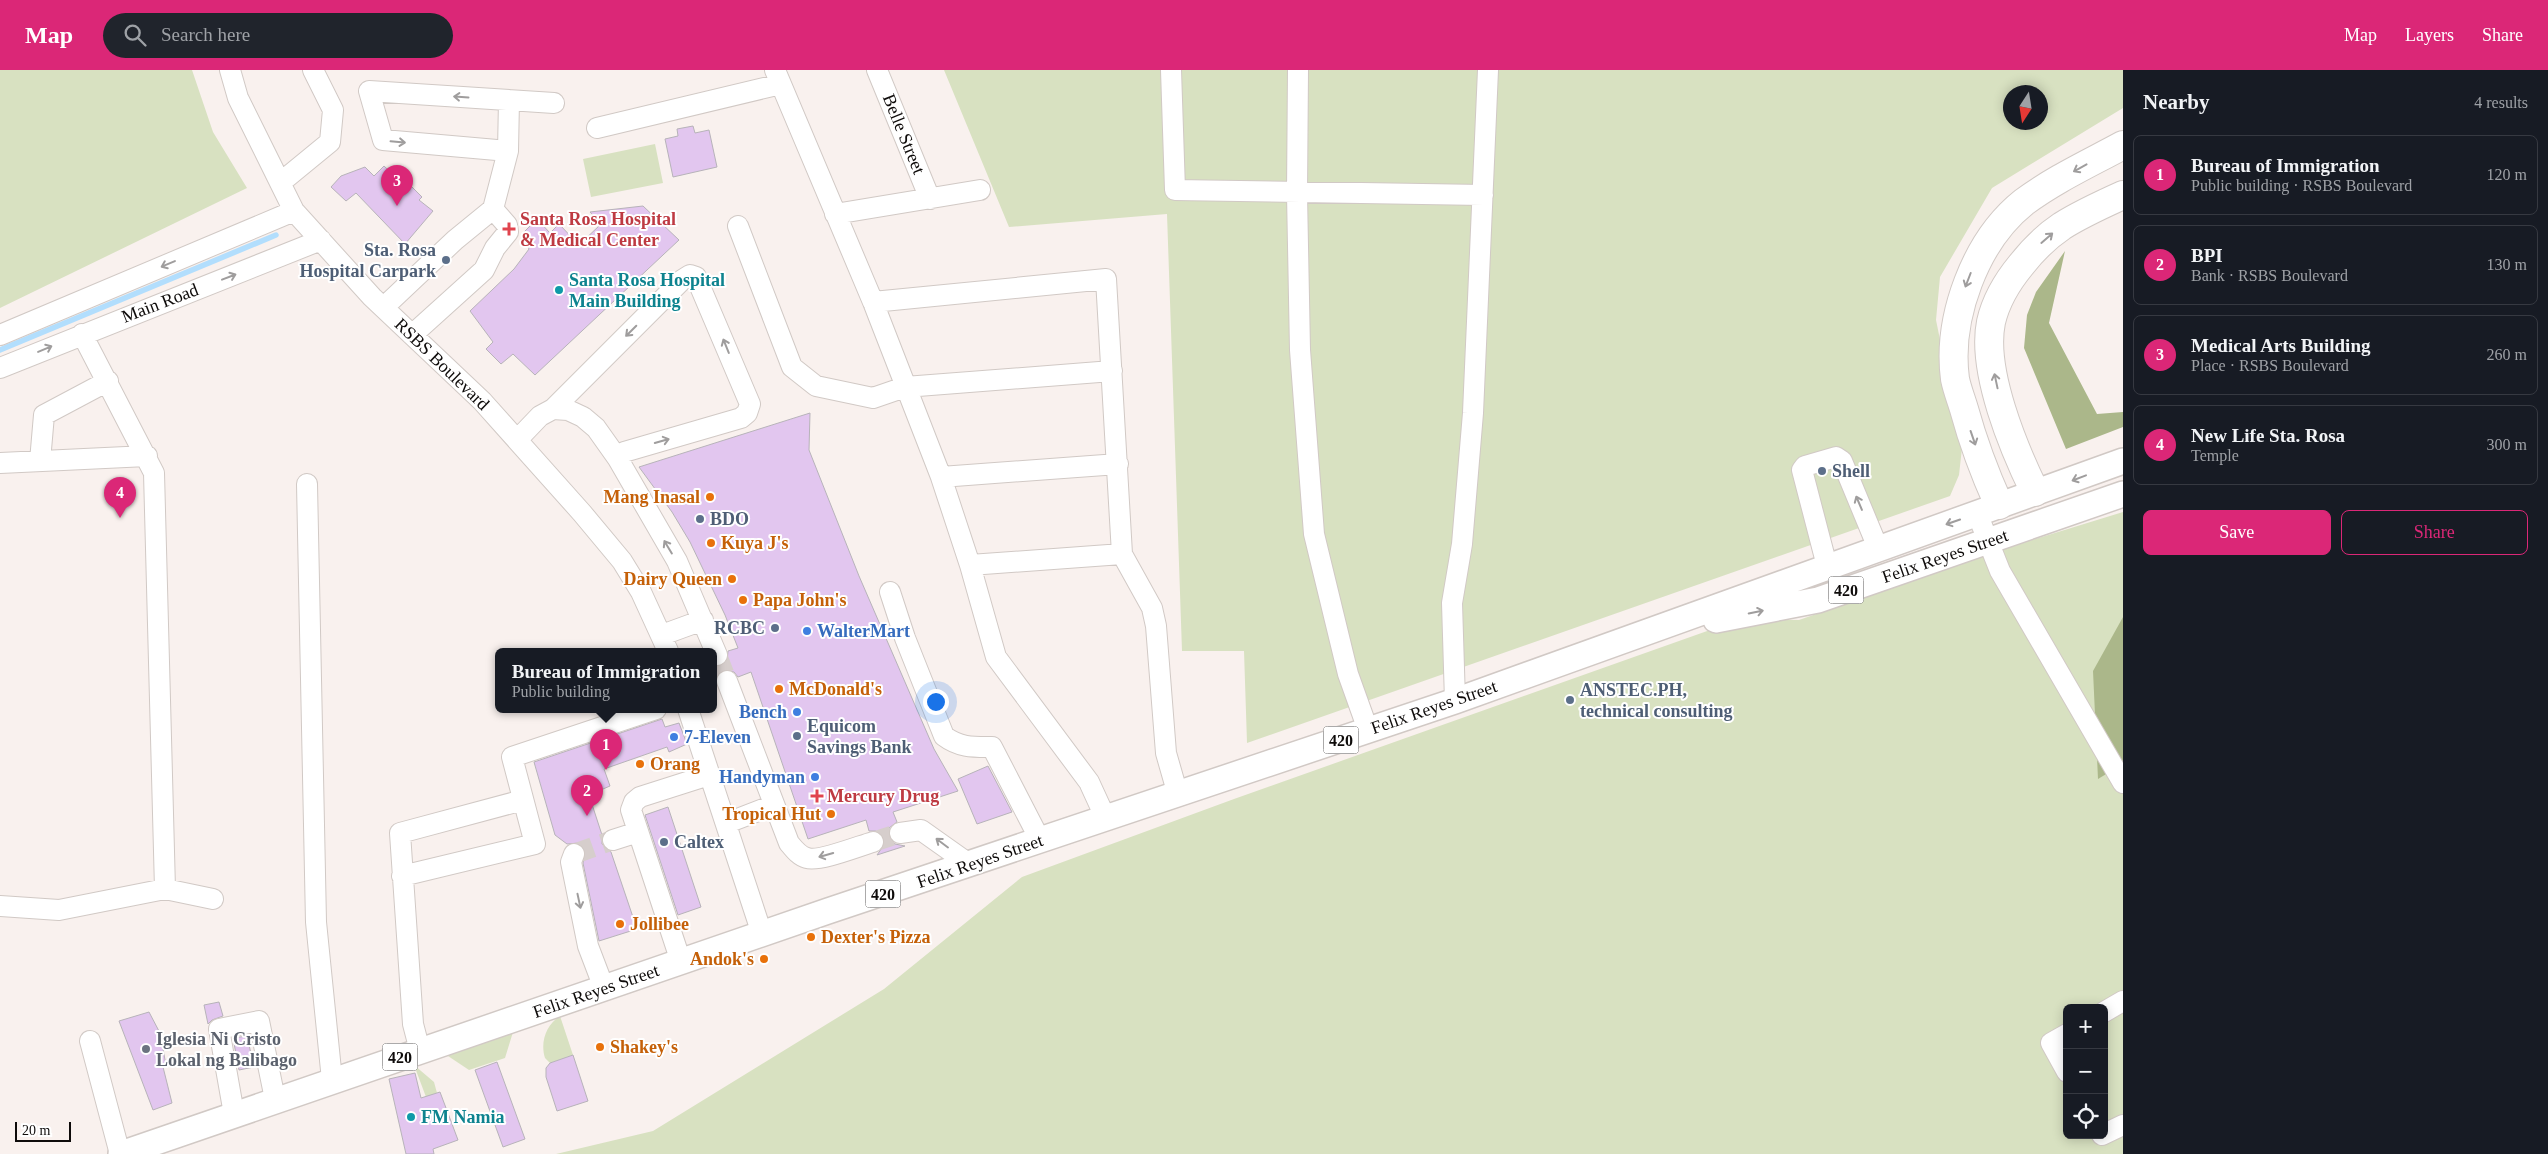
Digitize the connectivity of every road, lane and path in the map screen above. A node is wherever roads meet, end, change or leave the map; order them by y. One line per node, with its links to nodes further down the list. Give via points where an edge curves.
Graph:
1 (230, 70): 13 (street, RSBS Boulevard, via 238,98)
2 (313, 70): 13 (street, via 333,110 330,142)
3 (877, 70): 18 (street, Belle Street)
4 (1171, 70): 15 (street, via 1175,190)
5 (1298, 70): 15 (street)
6 (1488, 70): 16 (street)
7 (778, 77): 10 (street); 21 (street)
8 (509, 100): 9 (street); 12 (street); 12 (street, one-way to 12, via 369,91 383,140)
9 (554, 103)
10 (597, 128)
11 (2123, 145): 45 (highway, one-way to 45, via 2050,185 2023,204 1998,229 1978,257 1966,283 1954,347 1955,380)
12 (508, 150): 19 (street)
13 (280, 183): 20 (street, RSBS Boulevard)
14 (980, 190): 18 (street)
15 (1297, 194): 16 (street); 61 (street, via 1300,350 1314,534 1348,674)
16 (1483, 195): 58 (street, via 1473,413 1462,544 1452,603)
17 (2123, 195): 43 (highway, one-way to 17, via 2006,428 1989,348 1991,322 2010,278 2031,252 2061,226)
18 (930, 199): 21 (street)
19 (493, 209): 25 (street); 28 (street, via 507,225 508,232 484,270)
20 (294, 211): 23 (street, RSBS Boulevard); 26 (street, Main Road, one-way to 26)
21 (835, 214): 24 (street)
22 (738, 226): 32 (street, via 792,367 816,386 873,398)
23 (321, 240): 25 (street, RSBS Boulevard); 27 (street, Main Road, one-way to 23)
24 (873, 302): 30 (street, via 1106,279); 32 (street)
25 (384, 307): 28 (street, RSBS Boulevard)
26 (0, 334)
27 (82, 334): 29 (street, Main Road, one-way to 27); 31 (street)
28 (412, 335): 34 (street, RSBS Boulevard)
29 (0, 368)
30 (1112, 371): 32 (street); 40 (street)
31 (108, 381): 35 (street); 37 (street, via 44,415)
32 (905, 387): 41 (street)
33 (553, 409): 34 (street, via 540,416); 36 (street, via 568,410 583,417 596,428); 36 (street, one-way to 33, via 624,452 741,418 747,413 750,404 696,277 682,280)
34 (518, 440): 55 (street, RSBS Boulevard, via 622,561)
35 (147, 456): 37 (street); 77 (street, via 154,473 156,491)
36 (618, 459): 53 (street, one-way to 36, via 677,561)
37 (40, 461): 39 (street)
38 (2123, 461): 43 (main road, 420, one-way to 43)
39 (0, 463)
40 (1118, 464): 41 (street); 49 (street)
41 (941, 477): 50 (street)
42 (307, 484): 89 (street, via 316,922)
43 (2035, 492): 45 (main road, 420); 46 (main road)
44 (2123, 494): 46 (main road, 420)
45 (1988, 509): 47 (main road); 48 (main road, Felix Reyes Street / 420, one-way to 48)
46 (2046, 520): 47 (main road, Felix Reyes Street / 420)
47 (1999, 537): 54 (main road, Felix Reyes Street / 420, one-way to 47, via 1818,600); 63 (street, via 2000,570)
48 (1878, 548): 51 (main road, Felix Reyes Street / 420); 51 (street, one-way to 51, via 1842,461 1836,457 1804,466 1802,470)
49 (1122, 554): 50 (street); 64 (street, via 1152,608 1166,753)
50 (970, 565): 67 (street, via 996,657 1089,782)
51 (1826, 566): 54 (main road, Felix Reyes Street / 420)
52 (890, 592): 72 (street, via 944,736 954,744 992,747)
53 (703, 620): 55 (street); 56 (street)
54 (1640, 635): 58 (main road, Felix Reyes Street / 420)
55 (665, 643)
56 (714, 648)
57 (727, 681): 66 (street)
58 (1455, 701): 61 (main road, Felix Reyes Street / 420)
59 (644, 713): 65 (street, via 512,757)
60 (689, 713): 62 (street)
61 (1368, 730): 64 (main road, Felix Reyes Street / 420)
62 (709, 775): 68 (street); 69 (street, via 640,797 631,810)
63 (2123, 782)
64 (1178, 795): 67 (main road, Felix Reyes Street / 420)
65 (523, 800): 76 (street, via 400,833); 76 (street, via 535,844)
66 (774, 805): 68 (street); 73 (street, one-way to 66, via 808,859 788,843)
67 (1106, 819): 72 (main road, Felix Reyes Street / 420)
68 (727, 823): 80 (street)
69 (638, 832): 71 (street); 81 (street)
70 (900, 833): 75 (street, one-way to 70, via 929,834 912,830)
71 (613, 840)
72 (1040, 840): 75 (main road, Felix Reyes Street / 420)
73 (873, 842)
74 (574, 854): 82 (street, one-way to 82, via 571,862 588,946)
75 (969, 864): 80 (main road, Felix Reyes Street / 420)
76 (402, 876): 87 (street, via 413,1024)
77 (165, 889): 78 (street); 79 (street, via 59,910)
78 (212, 898)
79 (0, 906)
80 (762, 934): 81 (main road, Felix Reyes Street / 420)
81 (681, 962): 82 (main road, Felix Reyes Street / 420)
82 (604, 988): 87 (main road, Felix Reyes Street / 420)
83 (2123, 1001): 84 (street)
84 (2108, 1010)
85 (2063, 1036): 88 (street, via 2051,1043)
86 (90, 1041): 94 (street)
87 (420, 1051): 89 (main road, Felix Reyes Street / 420)
88 (2063, 1065)
89 (332, 1080): 90 (main road, Felix Reyes Street / 420)
90 (275, 1100): 91 (main road, Felix Reyes Street / 420); 91 (street, via 259,1021 219,1029)
91 (234, 1114): 94 (main road, Felix Reyes Street / 420)
92 (2123, 1125): 93 (street)
93 (2108, 1132)
94 (120, 1154)

